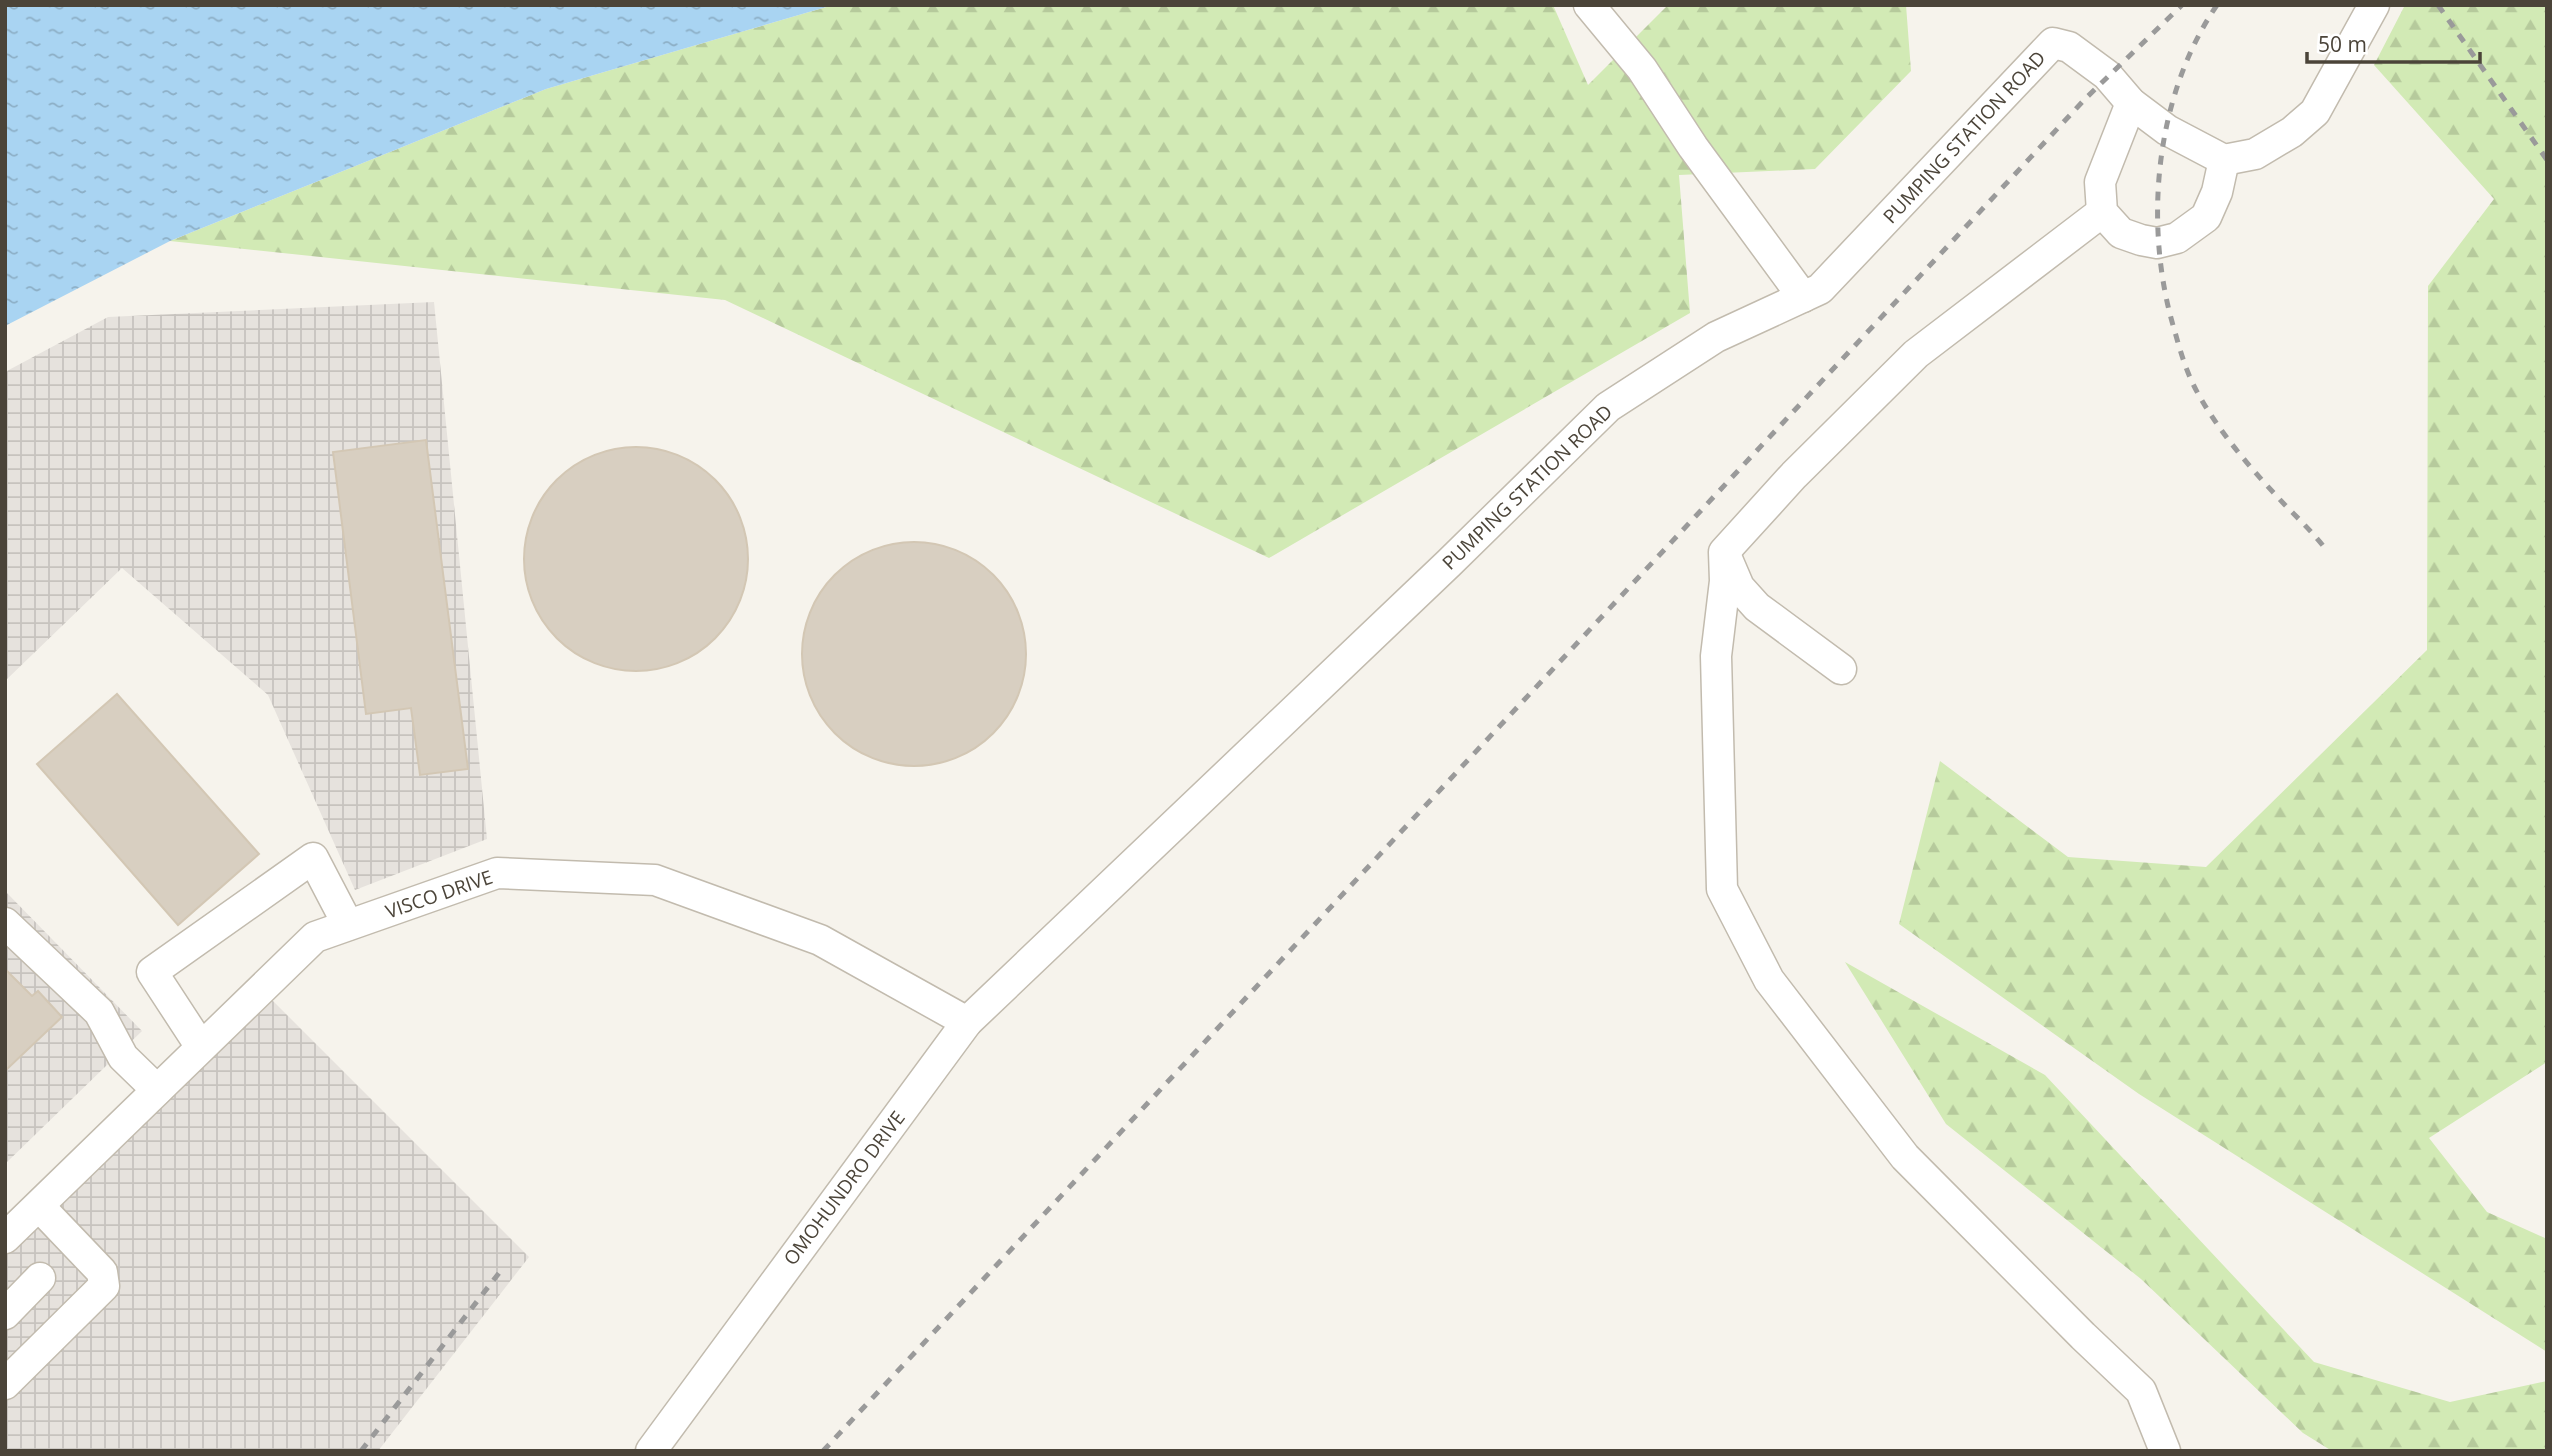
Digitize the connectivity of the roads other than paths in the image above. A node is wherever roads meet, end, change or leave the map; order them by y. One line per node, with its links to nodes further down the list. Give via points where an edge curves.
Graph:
1 (1589, 5): 6 (street, via 1642,69)
2 (2374, 5): 4 (street, via 2315,112 2255,154)
3 (2132, 103): 4 (street, via 2167,130); 5 (street, via 2100,182); 6 (street, PUMPING STATION ROAD, via 2107,75 2069,47 2053,43 1820,289)
4 (2224, 160): 5 (street, via 2206,217 2177,238 2158,243 2141,240 2121,233)
5 (2102, 212): 7 (street, via 1916,354)
6 (1803, 297): 11 (street, PUMPING STATION ROAD, via 1716,337 1608,407)
7 (1724, 552): 8 (street, via 1739,587 1757,607); 21 (street, via 1716,656 1721,889 1769,980 1905,1157 2141,1391)
8 (1841, 669)
9 (5, 923): 14 (street, via 99,1012 123,1057)
10 (348, 925): 12 (street, VISCO DRIVE, via 497,873 655,880 820,940); 13 (street, VISCO DRIVE, via 314,937); 13 (street, via 313,858 152,972)
11 (1054, 939): 12 (street, OMOHUNDRO DRIVE)
12 (967, 1022): 20 (street, OMOHUNDRO DRIVE)
13 (201, 1047): 14 (street, VISCO DRIVE)
14 (157, 1090): 15 (street, VISCO DRIVE)
15 (39, 1206): 16 (street, VISCO DRIVE); 19 (street, via 102,1272 104,1286)
16 (5, 1238)
17 (40, 1278): 18 (street)
18 (5, 1314)
19 (5, 1384)
20 (651, 1451)
21 (2165, 1451)

